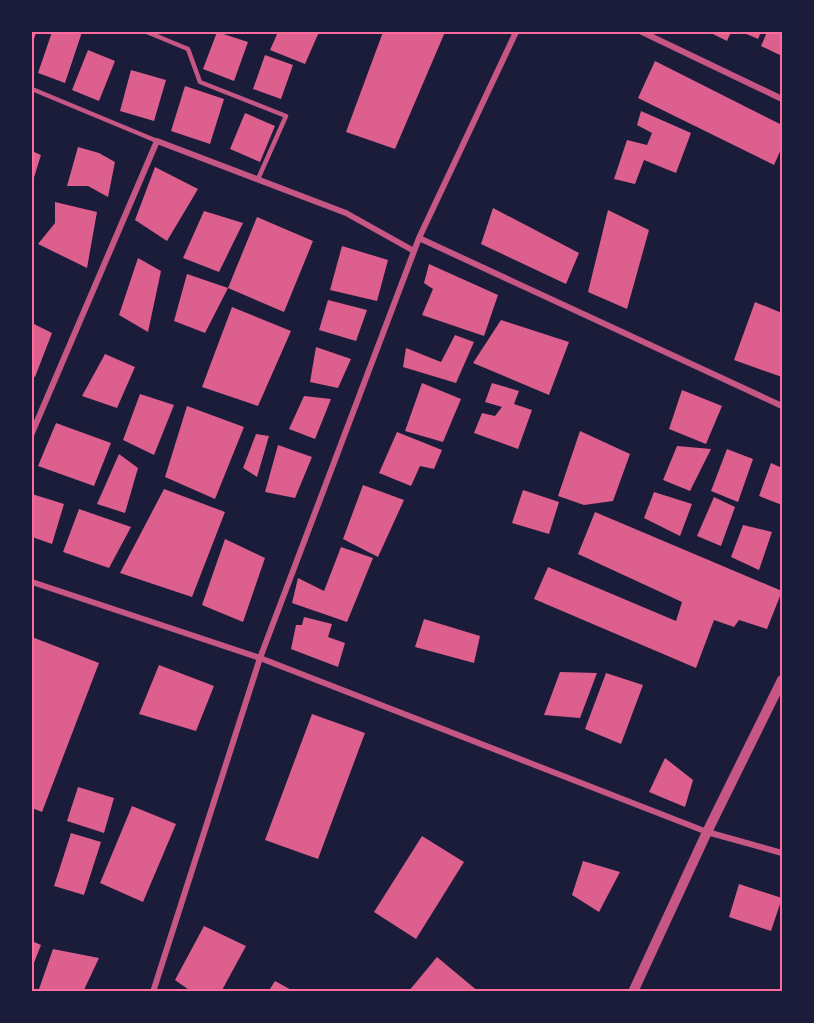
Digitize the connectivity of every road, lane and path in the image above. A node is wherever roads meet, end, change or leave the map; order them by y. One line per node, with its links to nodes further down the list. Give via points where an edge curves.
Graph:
1 (33, 32): 5 (street)
2 (147, 32): 9 (lane, via 188,49 200,82 286,116)
3 (516, 32): 10 (street)
4 (642, 32): 7 (street)
5 (32, 36)
6 (32, 89): 8 (lane)
7 (783, 99)
8 (157, 141): 9 (street); 13 (street)
9 (258, 179): 11 (street, via 346,213)
10 (418, 238): 11 (street); 12 (street)
11 (414, 251): 15 (street)
12 (783, 406)
13 (32, 433)
14 (32, 582): 15 (street)
15 (260, 658): 17 (street); 19 (street)
16 (783, 680): 17 (street)
17 (707, 832): 18 (street); 20 (street)
18 (783, 854)
19 (153, 992)
20 (633, 992)

